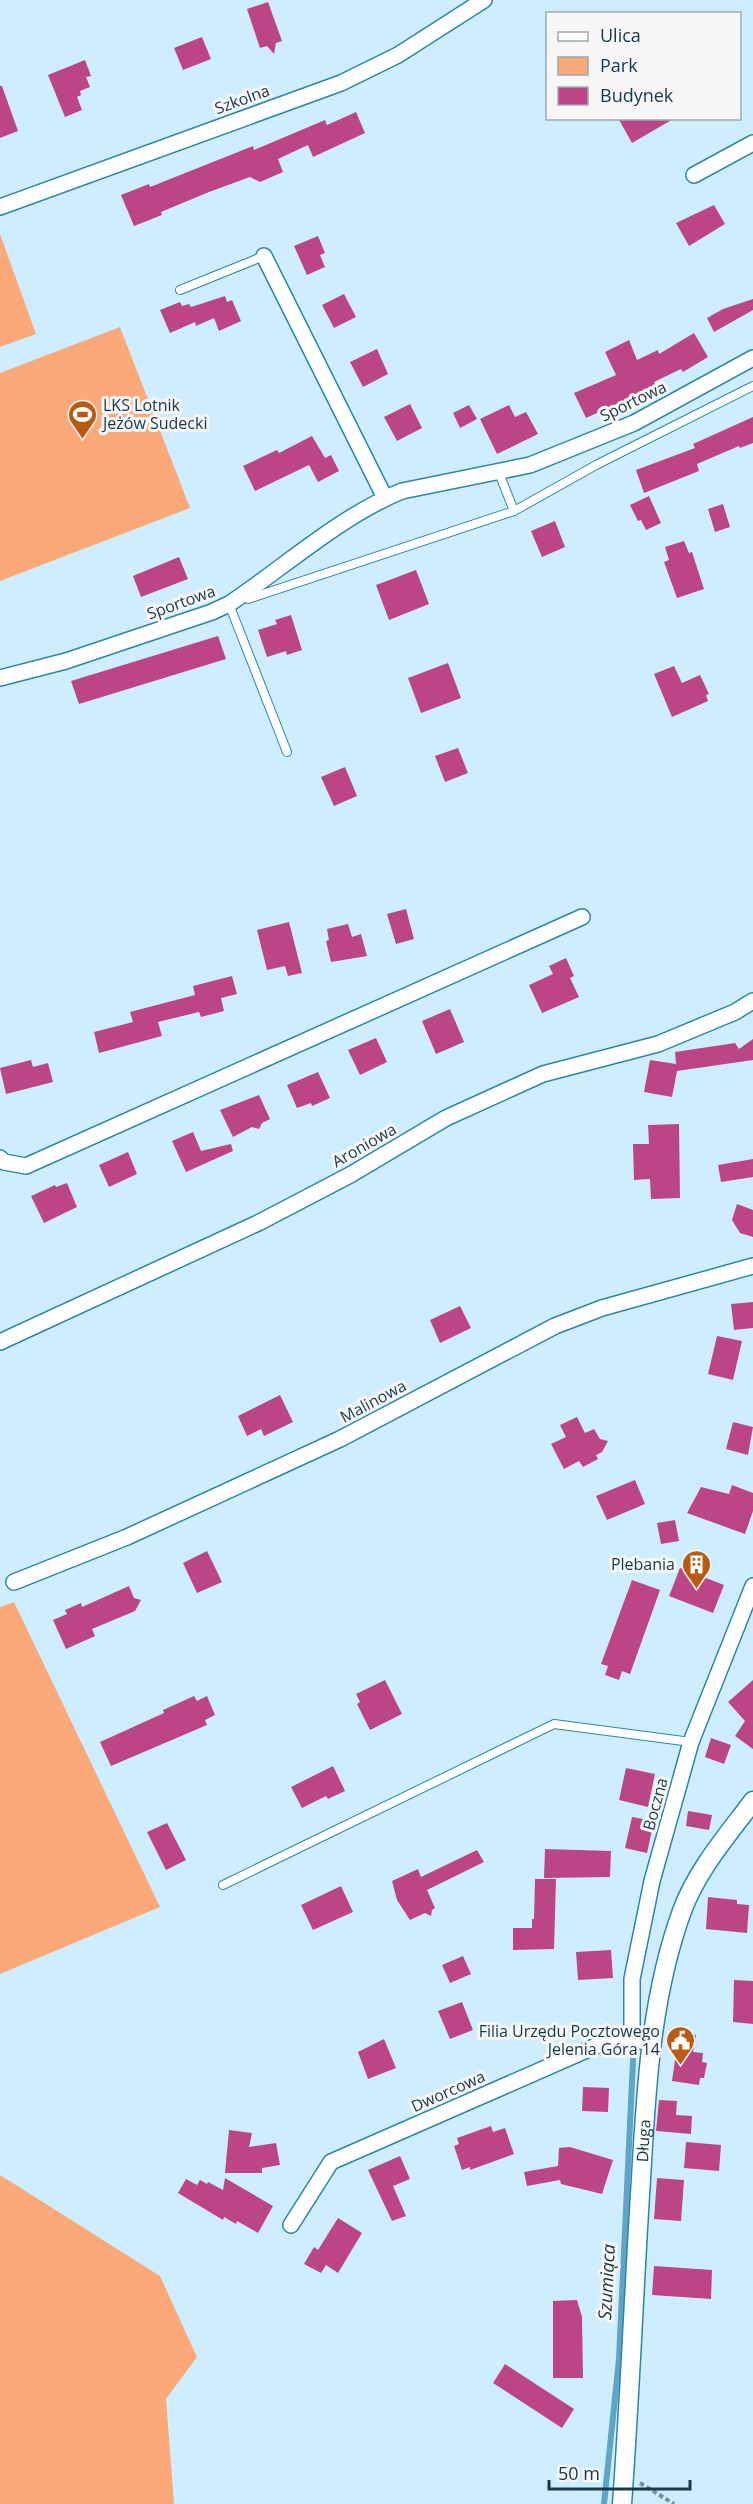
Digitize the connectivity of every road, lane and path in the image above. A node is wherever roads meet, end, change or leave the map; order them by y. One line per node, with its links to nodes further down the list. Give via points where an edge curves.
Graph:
1 (484, 0): 4 (street, Szkolna, via 398,55 341,83)
2 (753, 143): 3 (street)
3 (694, 175)
4 (0, 207)
5 (264, 256): 6 (lane); 10 (street)
6 (180, 290)
7 (753, 358): 9 (street, Sportowa, via 634,423 530,465)
8 (753, 386): 11 (lane)
9 (499, 472): 10 (street, Sportowa, via 402,491); 11 (lane)
10 (385, 498): 12 (street, Sportowa, via 321,538)
11 (514, 511): 12 (lane, via 248,599)
12 (243, 595): 13 (street, Sportowa)
13 (228, 604): 14 (street, Sportowa, via 77,658); 15 (lane)
14 (0, 678)
15 (287, 752)
16 (582, 916): 18 (street, via 26,1166)
17 (753, 1001): 20 (street, Aroniowa, via 658,1044 543,1074 446,1118 350,1175 258,1222)
18 (2, 1160)
19 (753, 1266): 21 (street, Malinowa, via 602,1308 555,1326 340,1439 127,1537)
20 (0, 1342)
21 (14, 1582)
22 (753, 1586): 23 (street, Boczna)
23 (691, 1742): 25 (lane, via 554,1724); 26 (street, Boczna, via 645,1911 632,1979)
24 (753, 1801): 27 (street, Długa, via 708,1862 682,1910 662,1981)
25 (223, 1885)
26 (632, 2040): 27 (street, Dworcowa); 28 (street, Dworcowa, via 605,2042 331,2162)
27 (651, 2043): 29 (street, Długa)
28 (291, 2225)
29 (624, 2473): 30 (street, Długa); 31 (path)
30 (622, 2504)
31 (674, 2504)

